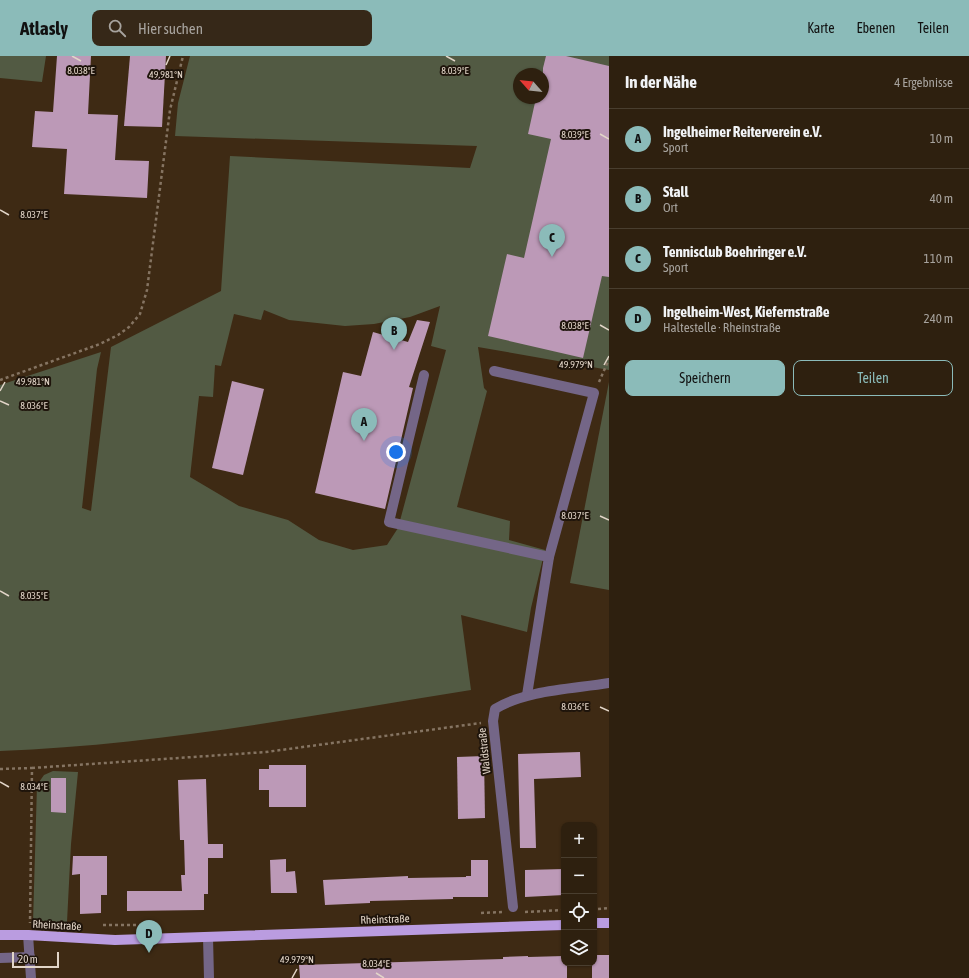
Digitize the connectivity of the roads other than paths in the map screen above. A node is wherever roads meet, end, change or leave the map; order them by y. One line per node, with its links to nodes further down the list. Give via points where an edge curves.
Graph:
1 (494, 371): 3 (street, via 594,393)
2 (424, 375): 3 (street, via 389,522)
3 (549, 557): 5 (street)
4 (609, 683): 5 (street, Waldstraße)
5 (527, 695): 6 (street, Waldstraße, via 495,709 493,721)
6 (513, 907)
7 (609, 923): 8 (main road)
8 (597, 924)
9 (561, 925): 12 (main road, Rheinstraße)
10 (0, 935): 11 (main road, Rheinstraße)
11 (28, 935): 12 (main road, Rheinstraße, via 115,940); 14 (street)
12 (208, 937): 16 (street)
13 (0, 958): 14 (street)
14 (30, 958): 15 (street)
15 (31, 978)
16 (209, 978)

